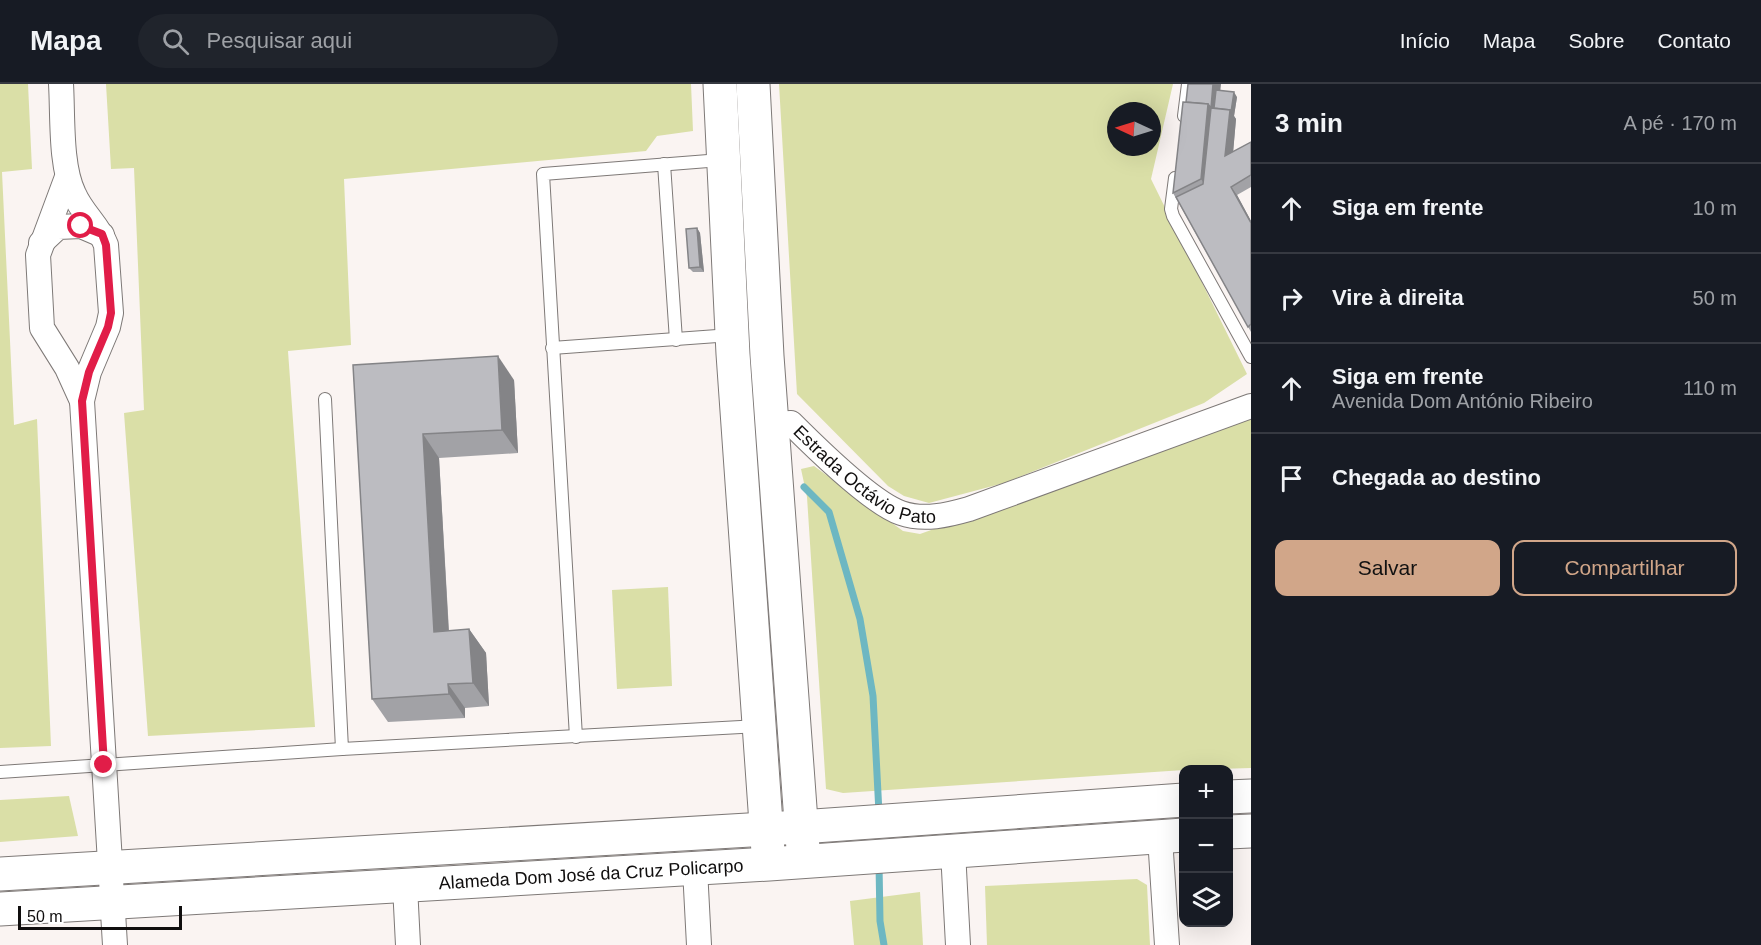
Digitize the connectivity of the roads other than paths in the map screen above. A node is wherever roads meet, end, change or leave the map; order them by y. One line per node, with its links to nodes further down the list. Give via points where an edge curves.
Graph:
1 (61, 84): 9 (street)
2 (720, 84): 6 (street)
3 (753, 84): 21 (street, Estrada Octávio Pato)
4 (1188, 84): 5 (lane)
5 (1182, 129)
6 (724, 160): 7 (lane); 12 (street)
7 (664, 164): 14 (lane); 16 (lane, via 543,174)
8 (1177, 164): 17 (lane, via 1173,216)
9 (67, 177): 10 (street, via 74,195); 11 (street)
10 (102, 234): 11 (street, via 81,226 58,227); 13 (street, via 111,313)
11 (40, 245): 15 (street, via 42,328)
12 (732, 335): 14 (lane); 22 (street)
13 (105, 336): 15 (street, via 78,351 66,351); 19 (street, via 89,372)
14 (676, 340): 16 (lane)
15 (49, 341): 19 (street)
16 (552, 348): 23 (lane)
17 (1251, 357)
18 (325, 399): 24 (lane)
19 (82, 401): 25 (street)
20 (1251, 406): 21 (street, Estrada Octávio Pato, via 941,516 902,514 873,495 791,423)
21 (772, 424): 30 (street)
22 (760, 726): 23 (lane); 31 (street)
23 (576, 737): 24 (lane)
24 (342, 749): 25 (lane)
25 (104, 765): 26 (lane); 38 (street)
26 (0, 772)
27 (1251, 795): 28 (street)
28 (1233, 797)
29 (1179, 800): 30 (street, Alameda Dom José da Cruz Policarpo)
30 (800, 827): 31 (street, Alameda Dom José da Cruz Policarpo); 36 (street)
31 (767, 829): 37 (street); 38 (street, Alameda Dom José da Cruz Policarpo)
32 (1251, 831): 33 (street)
33 (1233, 832)
34 (1172, 836): 35 (street, Alameda Dom José da Cruz Policarpo); 48 (street)
35 (953, 851): 36 (street, Alameda Dom José da Cruz Policarpo); 47 (street)
36 (804, 862): 37 (street, Alameda Dom José da Cruz Policarpo)
37 (769, 864): 39 (street, Alameda Dom José da Cruz Policarpo)
38 (111, 867): 40 (street, Alameda Dom José da Cruz Policarpo); 42 (street)
39 (695, 869): 41 (street, Alameda Dom José da Cruz Policarpo); 46 (street)
40 (0, 874)
41 (405, 886): 42 (street, Alameda Dom José da Cruz Policarpo); 45 (street)
42 (112, 903): 43 (street, Alameda Dom José da Cruz Policarpo); 44 (street)
43 (0, 909)
44 (115, 945)
45 (408, 945)
46 (699, 945)
47 (958, 945)
48 (1167, 945)

